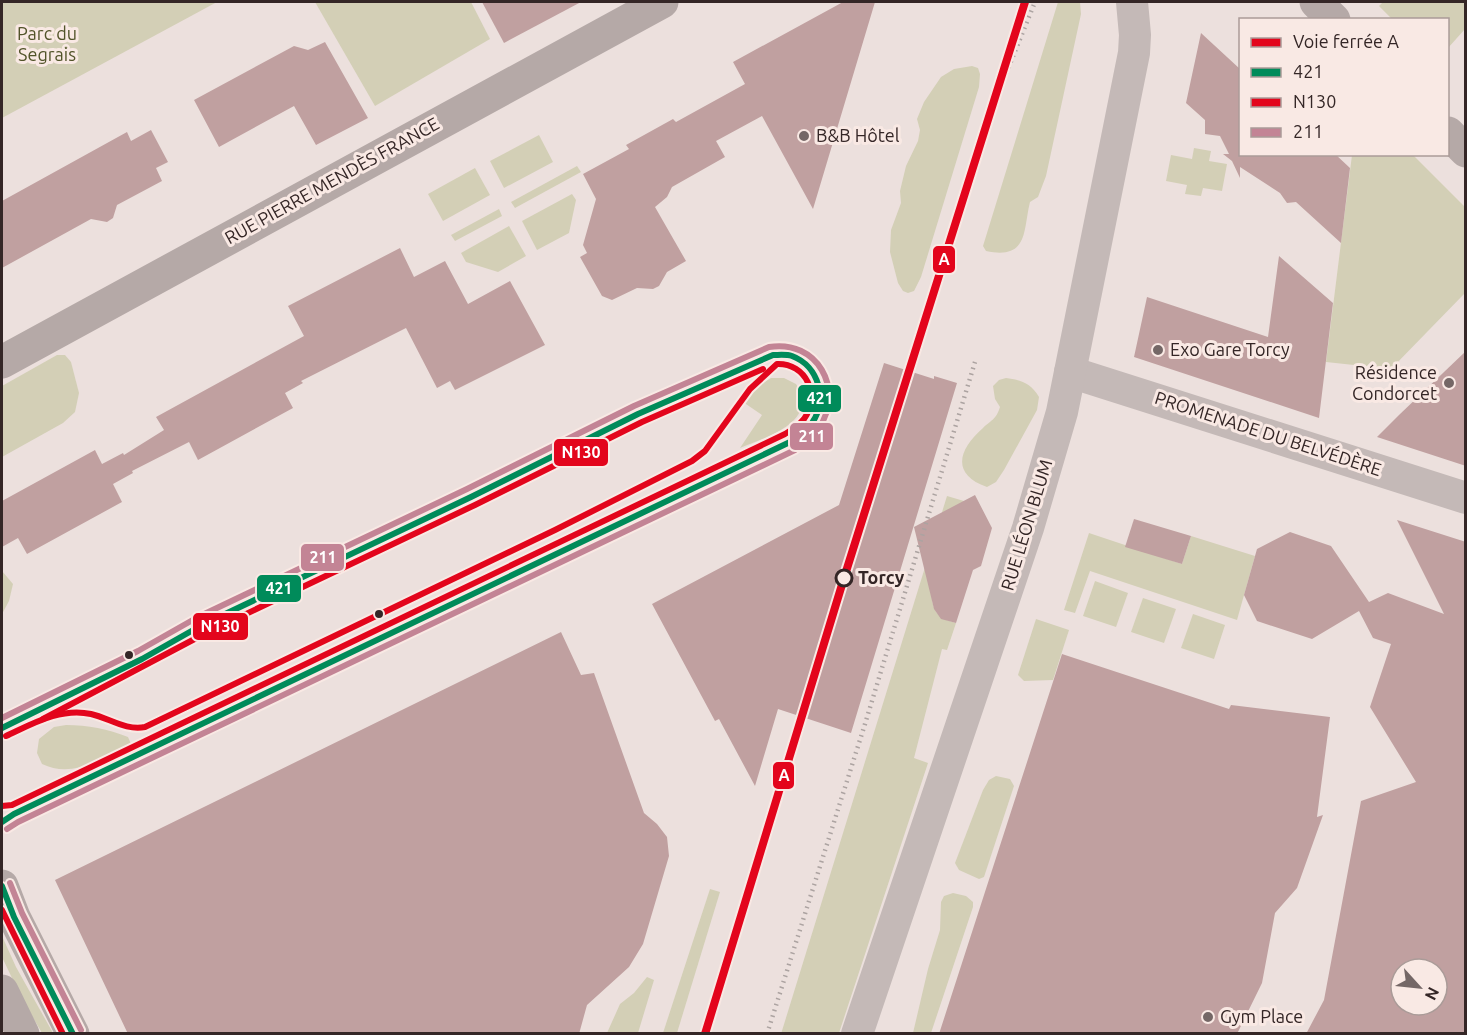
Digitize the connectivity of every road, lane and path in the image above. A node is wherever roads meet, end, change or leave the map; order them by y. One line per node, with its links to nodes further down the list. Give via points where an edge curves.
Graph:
1 (662, 2): 7 (street, RUE PIERRE MENDÈS FRANCE)
2 (1132, 2): 8 (street, RUE LÉON BLUM, via 1134,53)
3 (1316, 2): 4 (street)
4 (1332, 18)
5 (1449, 134): 6 (street)
6 (1466, 151)
7 (2, 362)
8 (1070, 372): 9 (street, PROMENADE DU BELVÉDÈRE); 14 (street, RUE LÉON BLUM, via 1028,528)
9 (1466, 498)
10 (2, 886): 13 (street)
11 (2, 991): 12 (street)
12 (23, 1034)
13 (73, 1034)
14 (857, 1034)

